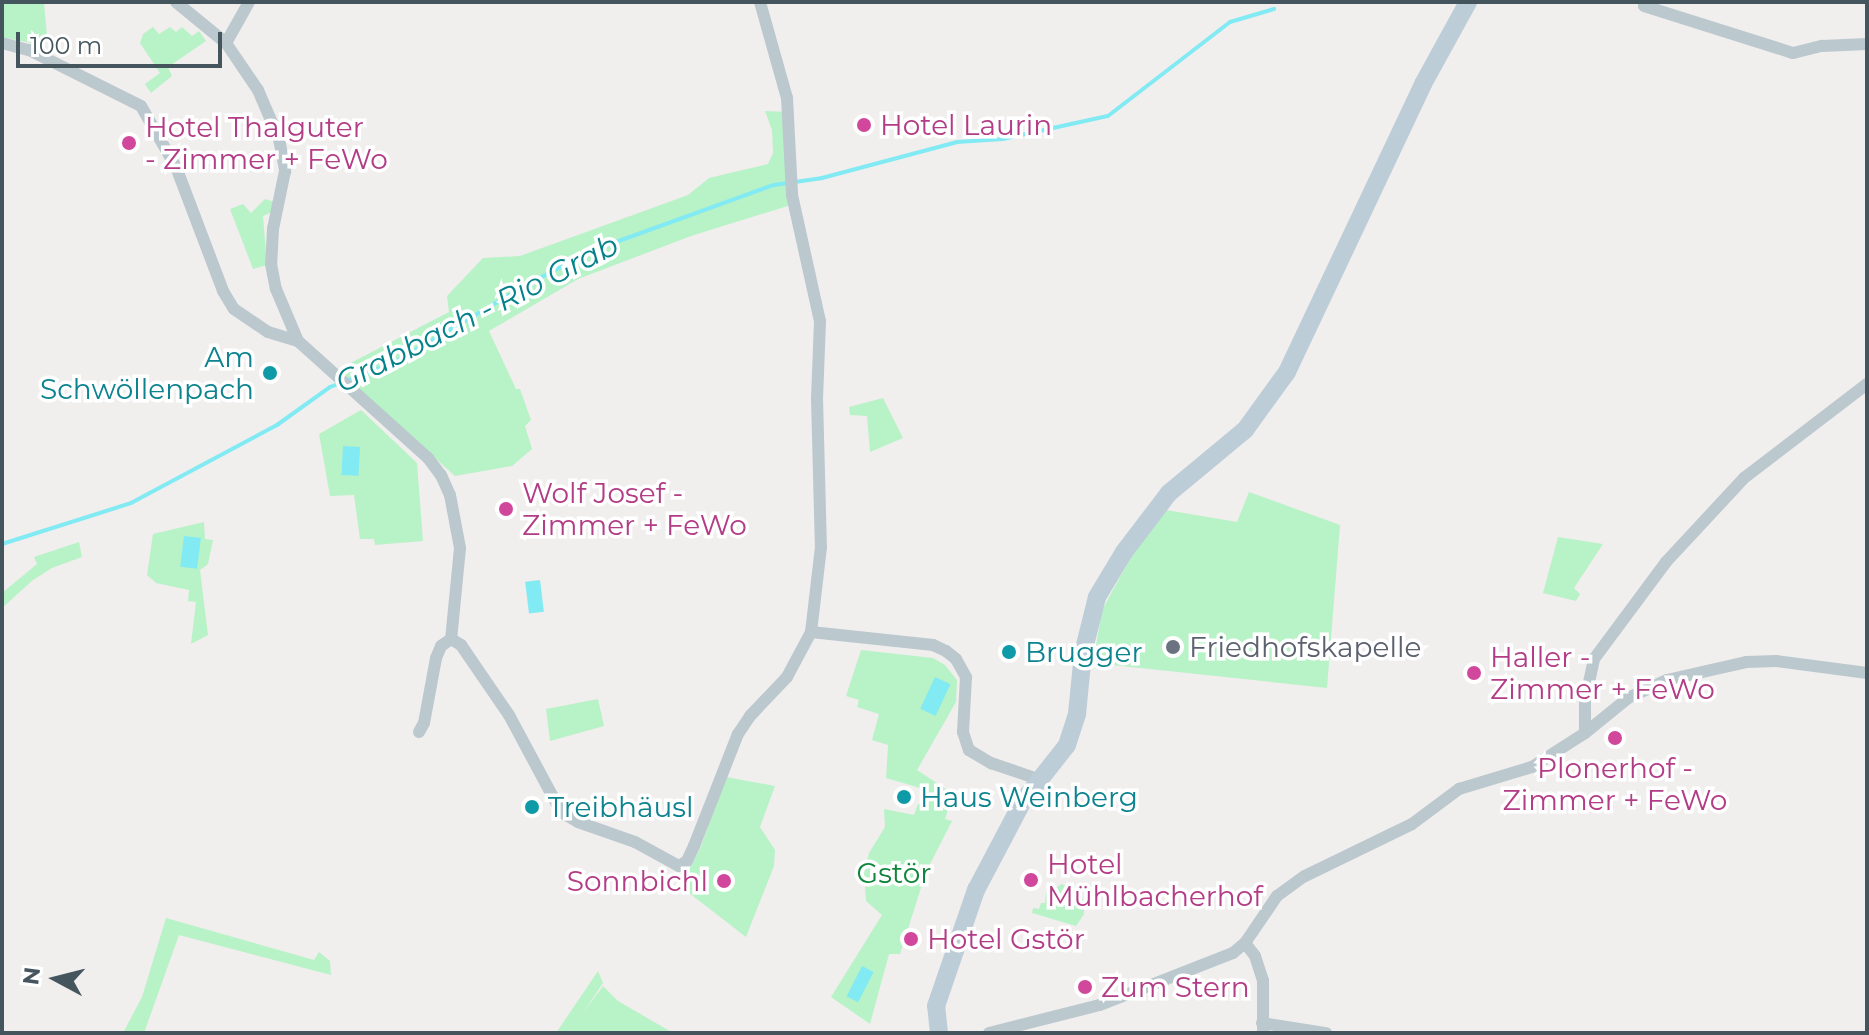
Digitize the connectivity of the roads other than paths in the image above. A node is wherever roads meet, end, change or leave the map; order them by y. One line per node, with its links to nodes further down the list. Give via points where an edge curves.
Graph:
1 (176, 2): 7 (street)
2 (249, 2): 7 (street)
3 (760, 2): 11 (street, via 787,98 792,195 821,339 821,547)
4 (1468, 2): 16 (main road, via 1423,84 1287,372 1245,430 1169,493 1105,581 1091,611 1077,714 1067,745)
5 (1644, 6): 8 (street, via 1793,53)
6 (2, 43): 9 (street, via 29,50 141,106 181,178 229,301 254,325)
7 (226, 43): 9 (street, via 258,90 279,139 285,171 271,264)
8 (1867, 44)
9 (298, 341): 12 (street, via 428,458 450,495 460,548)
10 (1867, 384): 15 (street, via 1744,478 1666,562 1594,659)
11 (811, 632): 12 (street, via 787,677 738,734 684,864 669,863 635,842 568,817 549,794 509,715 461,645); 16 (street, via 933,645 946,651 966,677 963,732 969,750)
12 (451, 639): 14 (street, via 436,658)
13 (1867, 673): 15 (street, via 1776,661 1711,668 1628,698)
14 (419, 732)
15 (1585, 733): 17 (street, via 1520,774 1459,789 1412,824 1305,876 1277,896)
16 (1041, 780): 19 (main road, via 1023,801 976,890 936,1006)
17 (1245, 943): 18 (street, via 1261,968); 20 (street, via 1220,959 1100,1005)
18 (1263, 1028): 21 (street)
19 (939, 1033)
20 (989, 1033)
21 (1326, 1033)

